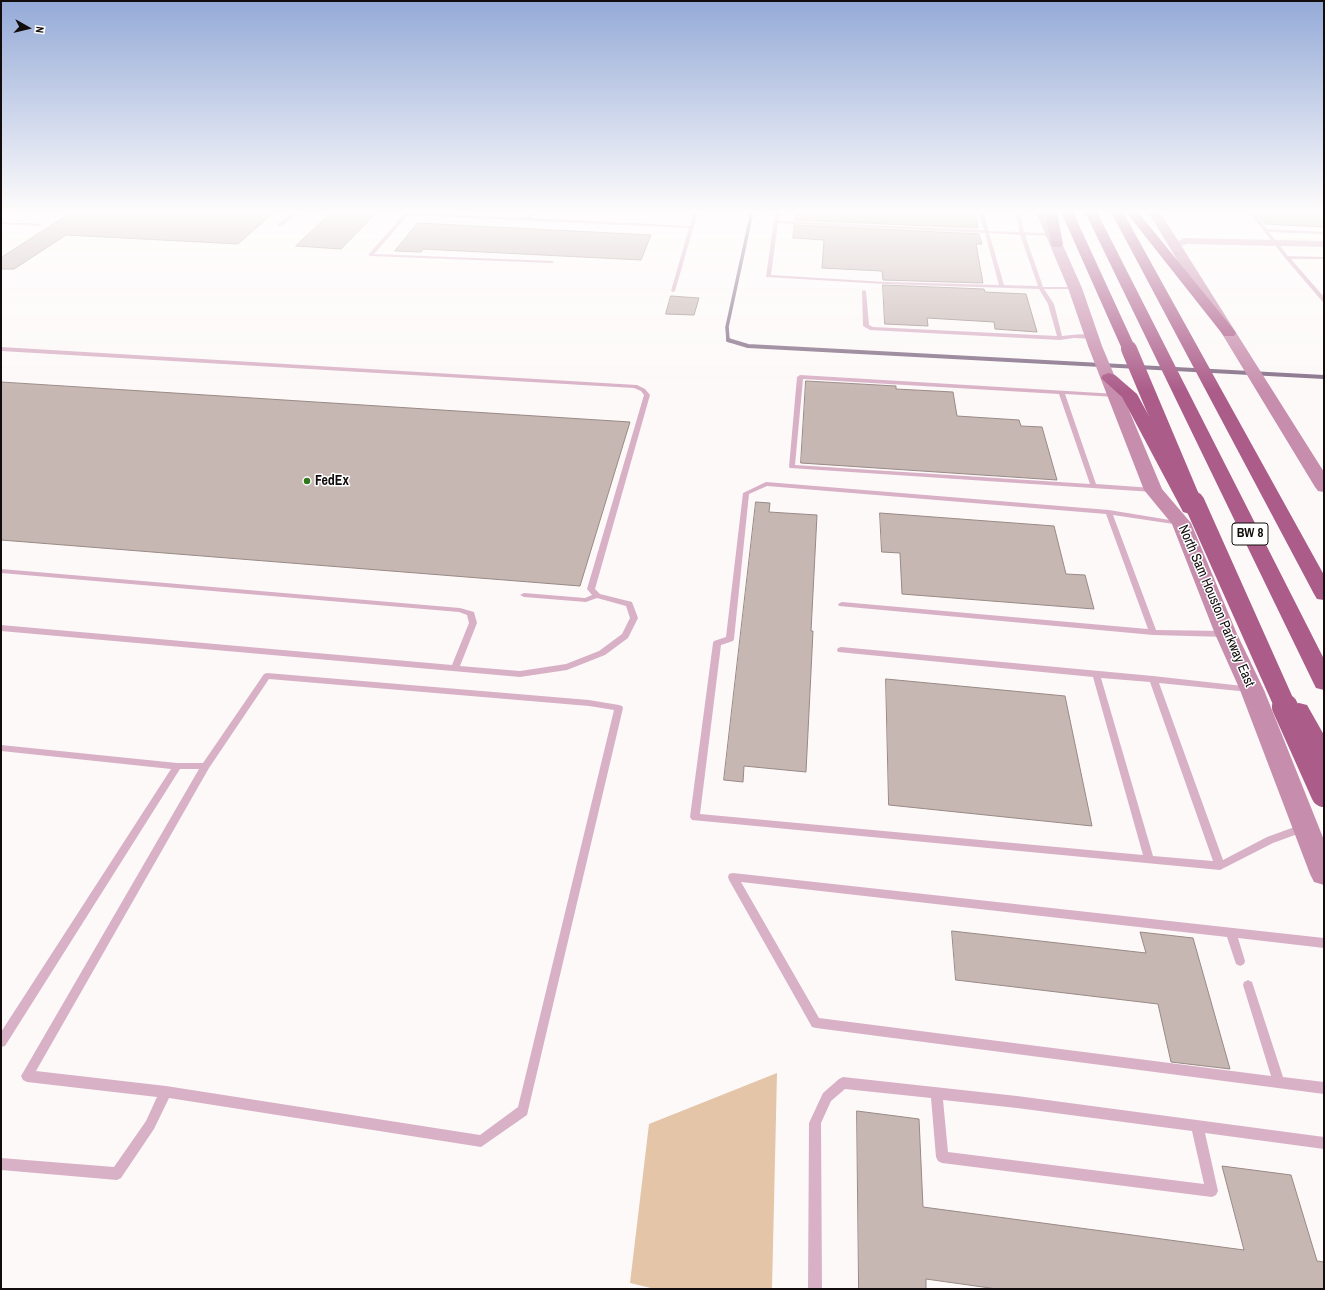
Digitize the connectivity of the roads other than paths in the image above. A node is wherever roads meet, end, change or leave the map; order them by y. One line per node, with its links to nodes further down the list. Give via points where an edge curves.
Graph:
1 (679, 272): 15 (lane)
2 (769, 272): 12 (lane, via 768,276 885,283)
3 (998, 272): 12 (lane)
4 (1035, 272): 13 (lane)
5 (1069, 272): 14 (main road, North Sam Houston Parkway East)
6 (1094, 272): 47 (highway, bridge)
7 (1120, 272): 41 (highway, BW 8)
8 (1149, 272): 30 (highway, BW 8)
9 (1180, 272): 18 (highway)
10 (1190, 272): 18 (main road)
11 (1300, 272): 17 (lane)
12 (1002, 286): 13 (lane)
13 (1041, 288): 14 (lane); 20 (lane, via 1051,304)
14 (1076, 288): 19 (main road, North Sam Houston Parkway East)
15 (673, 291)
16 (864, 291): 20 (lane, via 866,326 872,329)
17 (1324, 300)
18 (1229, 333): 24 (main road)
19 (1092, 337): 20 (lane); 22 (main road, North Sam Houston Parkway East)
20 (1060, 338)
21 (1, 349): 32 (lane, via 635,386 644,390 647,395 591,588)
22 (1112, 386): 23 (lane); 26 (main road, North Sam Houston Parkway East); 44 (highway, via 1129,394)
23 (1062, 392): 25 (lane); 25 (lane, via 800,377 792,467)
24 (1323, 483)
25 (1094, 486): 26 (lane)
26 (1153, 490): 28 (main road, North Sam Houston Parkway East)
27 (1109, 512): 28 (lane); 35 (lane); 49 (lane, via 766,484 746,493 730,639 717,643 696,817)
28 (1181, 523): 36 (main road, North Sam Houston Parkway East)
29 (1, 571): 38 (lane, via 460,610 471,614 473,623)
30 (1324, 594)
31 (524, 595): 32 (lane, via 586,600)
32 (597, 596): 38 (lane, via 629,604 634,618 625,636 602,653 567,667 520,674)
33 (842, 604): 35 (lane)
34 (1, 628): 38 (lane)
35 (1153, 632): 36 (lane)
36 (1226, 634): 42 (main road, North Sam Houston Parkway East)
37 (841, 650): 39 (lane)
38 (455, 668)
39 (1096, 674): 40 (lane); 49 (lane)
40 (1154, 679): 42 (lane); 50 (lane)
41 (1324, 682)
42 (1252, 690): 48 (main road, North Sam Houston Parkway East)
43 (1, 748): 45 (lane)
44 (1324, 758)
45 (177, 766): 46 (lane); 56 (lane)
46 (206, 766): 59 (lane, via 27,1076); 59 (lane, via 267,676 589,703 619,708 523,1111 481,1141)
47 (1324, 794)
48 (1306, 828): 50 (lane, via 1270,840); 51 (main road, North Sam Houston Parkway East)
49 (1149, 859): 50 (lane)
50 (1220, 866)
51 (1324, 874)
52 (1231, 933): 53 (lane); 54 (lane); 57 (lane, via 733,877 816,1023)
53 (1324, 943)
54 (1240, 961)
55 (1248, 985): 57 (lane)
56 (1, 1042)
57 (1279, 1082): 58 (lane)
58 (1324, 1088)
59 (166, 1092): 63 (lane, via 150,1126 117,1174)
60 (937, 1093): 61 (lane); 61 (lane, via 942,1157 1212,1191); 64 (lane, via 843,1083 827,1097 815,1123)
61 (1197, 1126): 62 (lane)
62 (1324, 1144)
63 (1, 1164)
64 (815, 1289)

